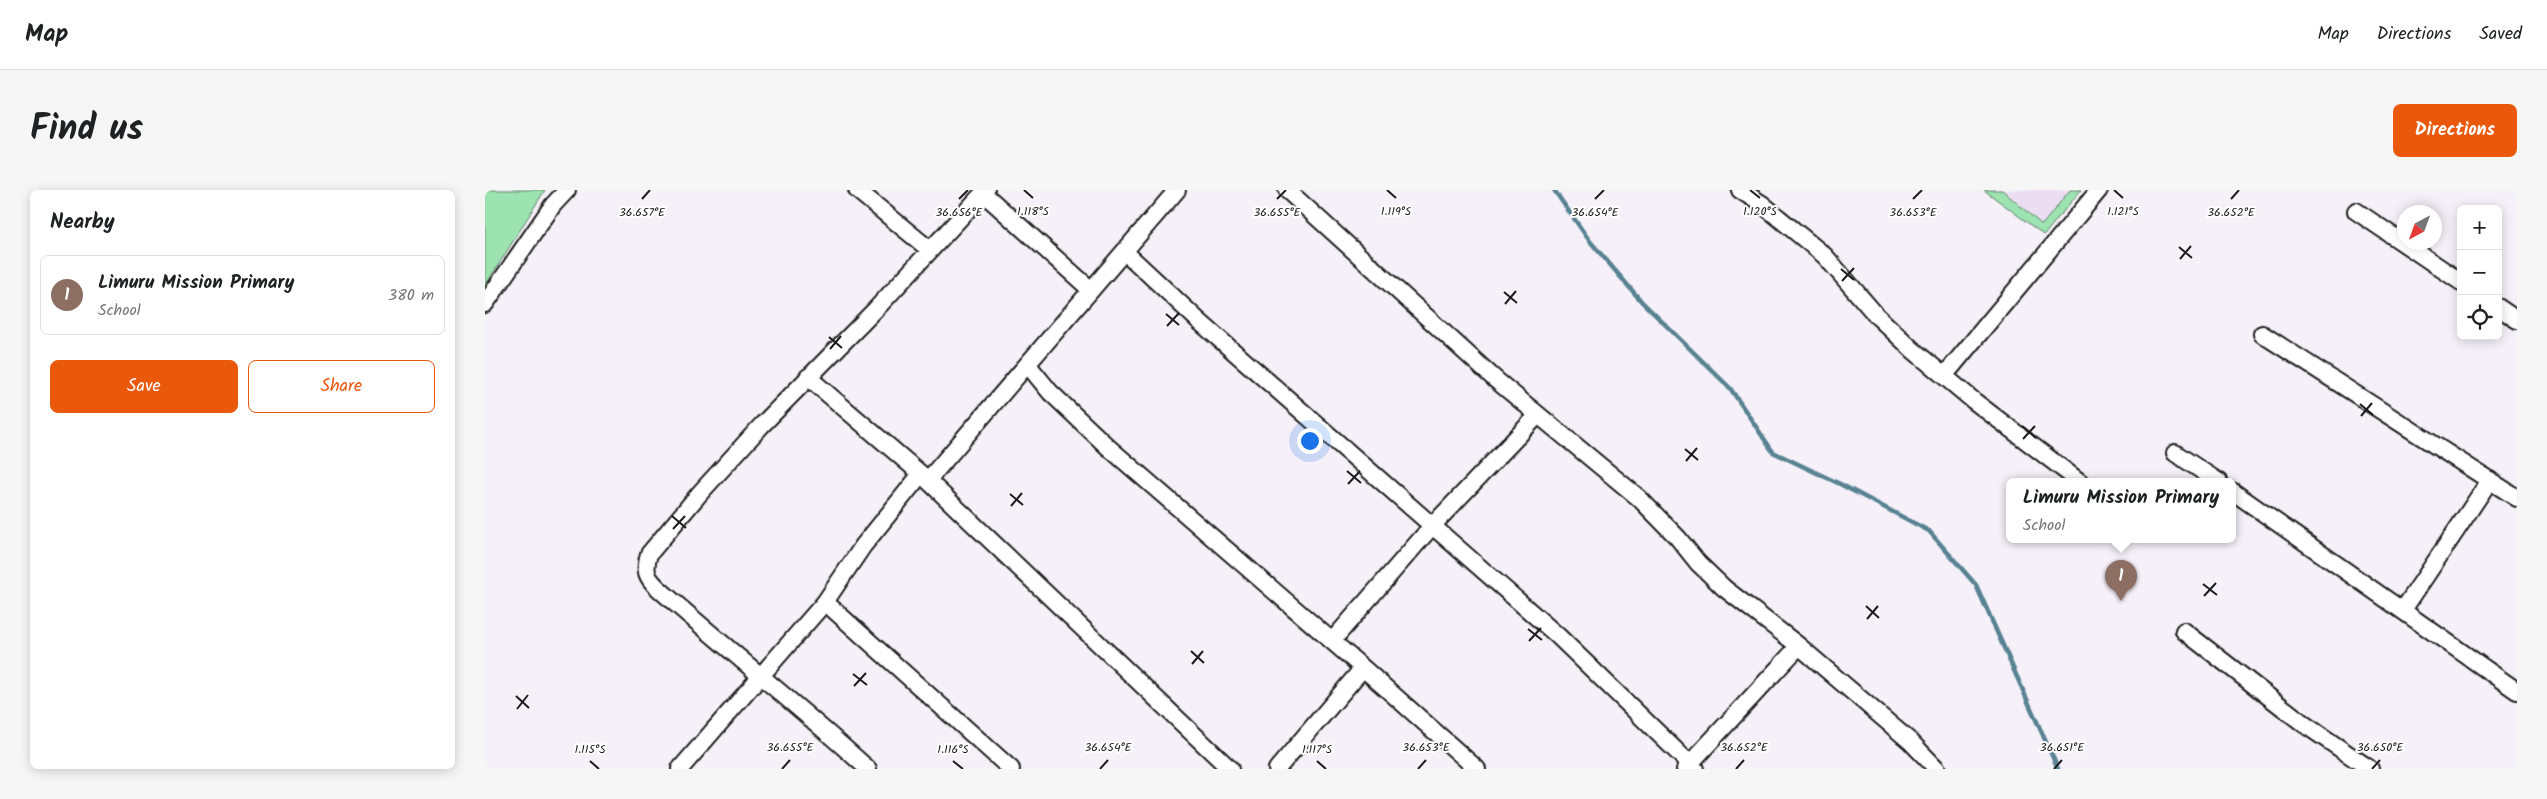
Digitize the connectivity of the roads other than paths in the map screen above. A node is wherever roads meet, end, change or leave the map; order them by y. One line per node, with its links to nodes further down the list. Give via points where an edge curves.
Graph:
1 (567, 190): 13 (street, via 553,205)
2 (857, 190): 9 (street)
3 (1177, 190): 10 (street)
4 (1287, 190): 20 (street, via 1386,283)
5 (1740, 190): 18 (street, via 1825,256 1876,315)
6 (2099, 190): 18 (street)
7 (984, 191): 9 (street); 12 (street)
8 (2356, 211): 11 (street)
9 (930, 250): 19 (street)
10 (1125, 252): 12 (street); 28 (street, via 1200,322)
11 (2457, 279)
12 (1091, 290): 17 (street)
13 (485, 304)
14 (2502, 310): 15 (street)
15 (2517, 320)
16 (2262, 334): 25 (street)
17 (1028, 365): 22 (street); 32 (street, via 1050,392 1108,448)
18 (1943, 376): 23 (street)
19 (808, 377): 22 (street); 35 (street, via 700,493 649,554 646,566 649,580)
20 (1537, 416): 28 (street); 33 (street, via 1639,498 1724,588)
21 (2175, 453): 24 (street)
22 (925, 477): 29 (street, via 863,546); 41 (street)
23 (2075, 478)
24 (2213, 478)
25 (2490, 480): 27 (street); 30 (street)
26 (2236, 494): 30 (street)
27 (2517, 498)
28 (1433, 525): 32 (street); 37 (street, via 1558,636)
29 (825, 602): 35 (street); 40 (street)
30 (2403, 610): 36 (street)
31 (2184, 631): 45 (street, via 2304,724)
32 (1332, 641): 34 (street)
33 (1799, 646): 37 (street); 44 (street, via 1911,742)
34 (1363, 668): 42 (street); 43 (street)
35 (760, 677): 38 (street); 39 (street, via 824,728)
36 (2517, 691)
37 (1689, 767)
38 (681, 769)
39 (868, 769)
40 (1011, 769)
41 (1230, 769)
42 (1277, 769)
43 (1477, 769)
44 (1937, 769)
45 (2369, 769)

